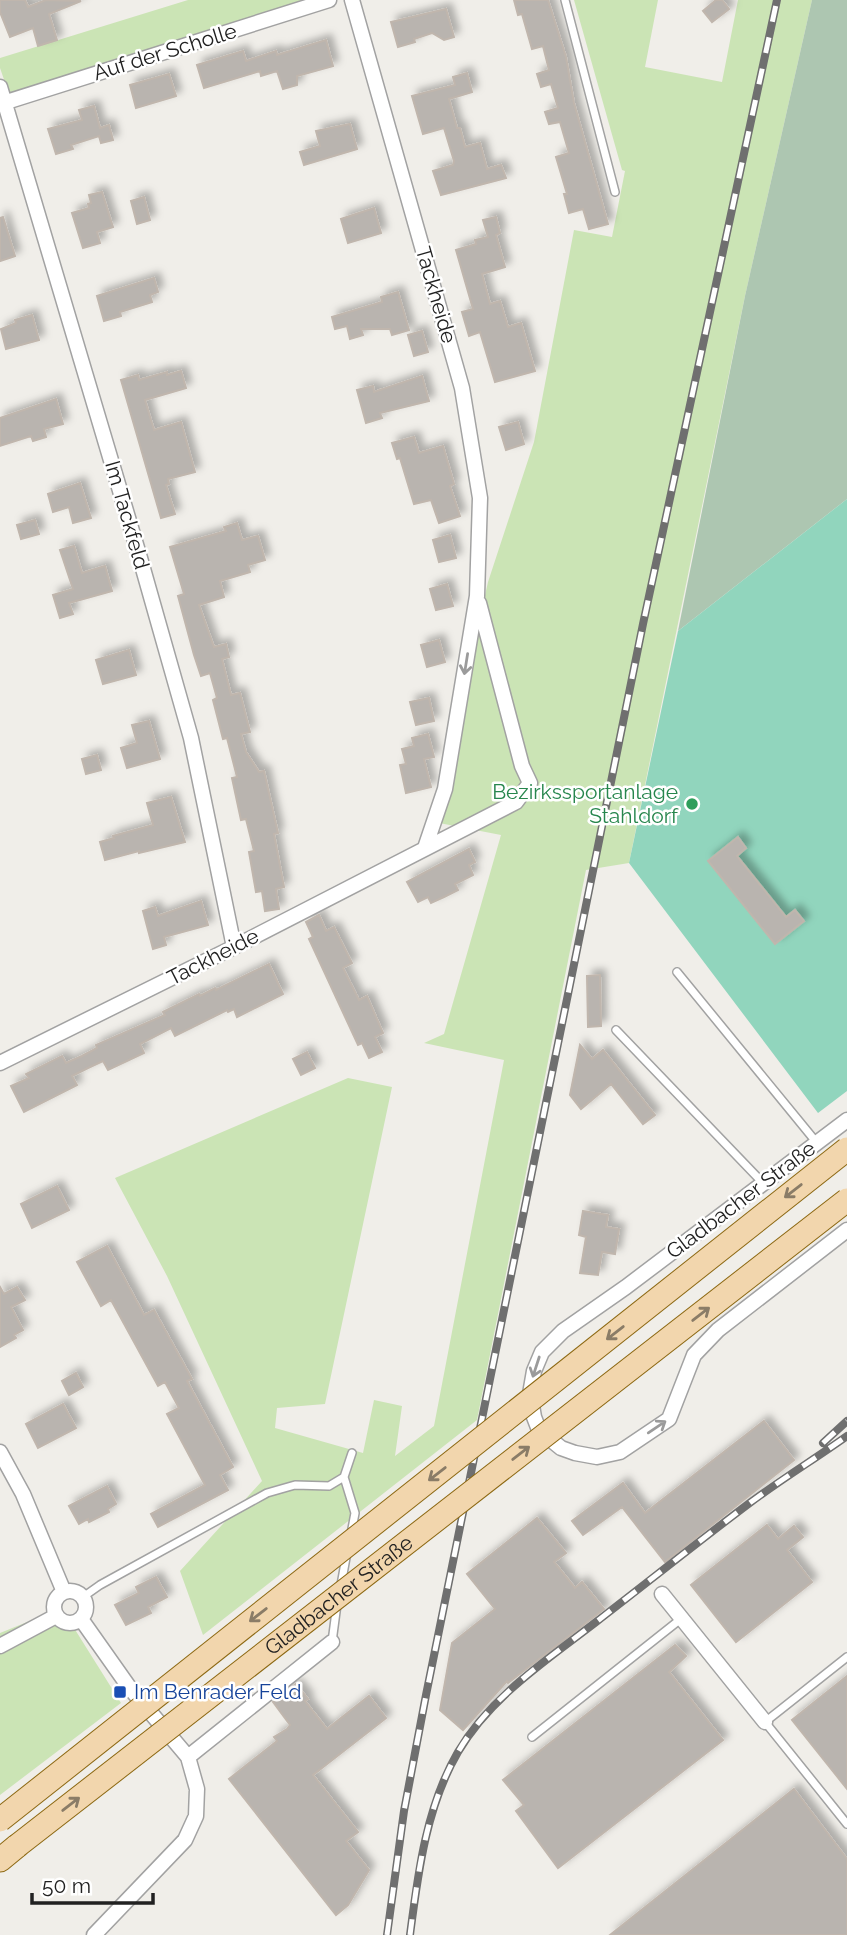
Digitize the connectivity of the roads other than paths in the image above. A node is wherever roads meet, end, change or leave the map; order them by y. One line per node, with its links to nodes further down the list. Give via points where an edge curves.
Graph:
1 (330, 0): 5 (street, Auf der Scholle)
2 (352, 0): 7 (street, Tackheide, via 463,388 480,498)
3 (565, 0): 6 (lane)
4 (0, 87): 5 (street, Im Tackfeld)
5 (3, 103): 9 (street, Im Tackfeld, via 191,738)
6 (615, 192)
7 (477, 596): 8 (street, Tackheide, one-way to 8, via 445,789); 8 (street, Tackheide, via 530,783 516,802)
8 (425, 848): 9 (street, Tackheide)
9 (234, 947): 12 (street, Tackheide)
10 (677, 972): 14 (lane)
11 (616, 1030): 16 (lane)
12 (0, 1063)
13 (847, 1120): 14 (street, Gladbacher Straße)
14 (817, 1143): 16 (street, Gladbacher Straße)
15 (847, 1149): 34 (main road, Gladbacher Straße, one-way to 34, bridge)
16 (763, 1183): 18 (street, Gladbacher Straße, one-way to 18, via 563,1331 542,1352 530,1394 539,1430 575,1453 597,1457 620,1452 669,1419 694,1355 718,1330)
17 (847, 1200): 36 (main road, Gladbacher Straße, one-way to 17, bridge)
18 (847, 1230)
19 (0, 1452): 22 (street)
20 (352, 1453): 21 (lane)
21 (344, 1477): 24 (lane, via 329,1486 295,1485 267,1493); 28 (lane, via 355,1513)
22 (64, 1592): 24 (street); 25 (street, via 56,1598)
23 (662, 1594): 26 (street)
24 (83, 1597): 27 (street, via 86,1604)
25 (56, 1616): 27 (street, via 72,1623); 29 (street)
26 (682, 1618): 31 (street); 32 (lane)
27 (81, 1619): 33 (street, via 129,1687)
28 (332, 1642): 33 (street)
29 (0, 1646)
30 (847, 1657): 31 (lane)
31 (765, 1723): 35 (lane)
32 (533, 1737)
33 (188, 1757): 37 (street, via 197,1789 197,1816 185,1840)
34 (0, 1820)
35 (847, 1824)
36 (9, 1853)
37 (93, 1935)

